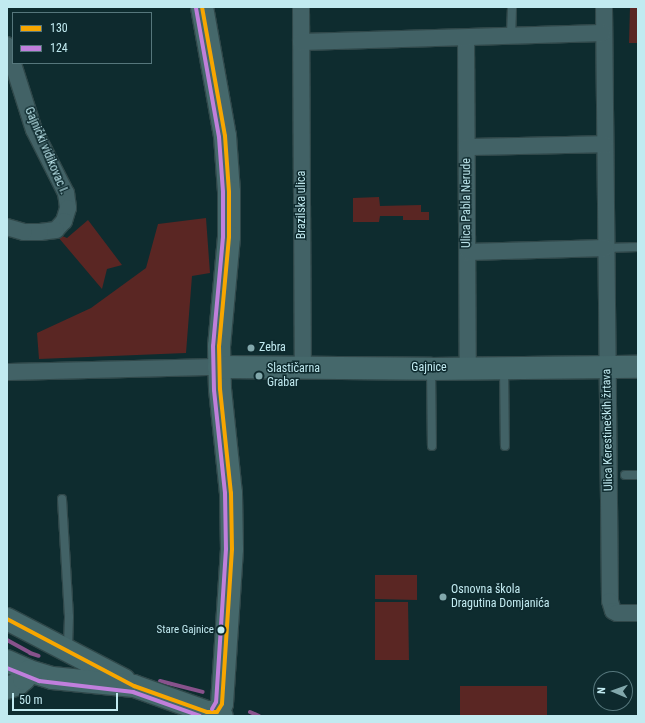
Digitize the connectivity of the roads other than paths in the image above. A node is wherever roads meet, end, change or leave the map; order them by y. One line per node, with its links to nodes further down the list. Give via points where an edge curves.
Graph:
1 (202, 7): 18 (street, via 224,136 229,192)
2 (301, 7): 8 (street, Brazilska ulica)
3 (512, 7): 6 (lane)
4 (604, 7): 5 (street, Ulica Kerestinečkih žrtava)
5 (603, 33): 6 (street); 12 (street, Ulica Kerestinečkih žrtava)
6 (511, 36): 7 (street)
7 (466, 38): 8 (street); 13 (street, Ulica Pabla Nerude)
8 (301, 42): 20 (street, Brazilska ulica)
9 (7, 45): 10 (street, Gajnički vidikovac I.)
10 (12, 61)
11 (13, 64): 14 (street, Gajnički vidikovac I., via 34,130 66,193 68,208 64,221 56,230 24,232)
12 (605, 144): 13 (street); 16 (street, Ulica Kerestinečkih žrtava)
13 (467, 147): 17 (street, Ulica Pabla Nerude)
14 (7, 227)
15 (638, 247): 16 (lane)
16 (606, 248): 17 (street); 23 (street, Ulica Kerestinečkih žrtava)
17 (468, 252): 21 (street, Ulica Pabla Nerude)
18 (219, 367): 20 (street, Gajnice); 25 (street); 39 (street, via 232,517)
19 (638, 367): 23 (street, Gajnice)
20 (303, 368): 24 (street, Gajnice)
21 (468, 368): 22 (street, Gajnice); 24 (street, Gajnice)
22 (504, 368): 23 (street, Gajnice); 27 (lane)
23 (608, 368): 31 (street, Ulica Kerestinečkih žrtava, via 610,601 613,611 617,613)
24 (430, 369): 26 (lane)
25 (7, 372)
26 (432, 446)
27 (505, 446)
28 (625, 475): 29 (lane)
29 (638, 475)
30 (62, 499): 33 (lane, via 69,617)
31 (638, 614)
32 (7, 619): 33 (street)
33 (68, 651): 36 (street, via 62,668); 37 (street)
34 (7, 661): 35 (street)
35 (29, 671): 36 (street); 38 (street, via 18,684)
36 (52, 678): 37 (street)
37 (134, 686): 39 (street, via 207,712)
38 (7, 688)
39 (220, 714)

